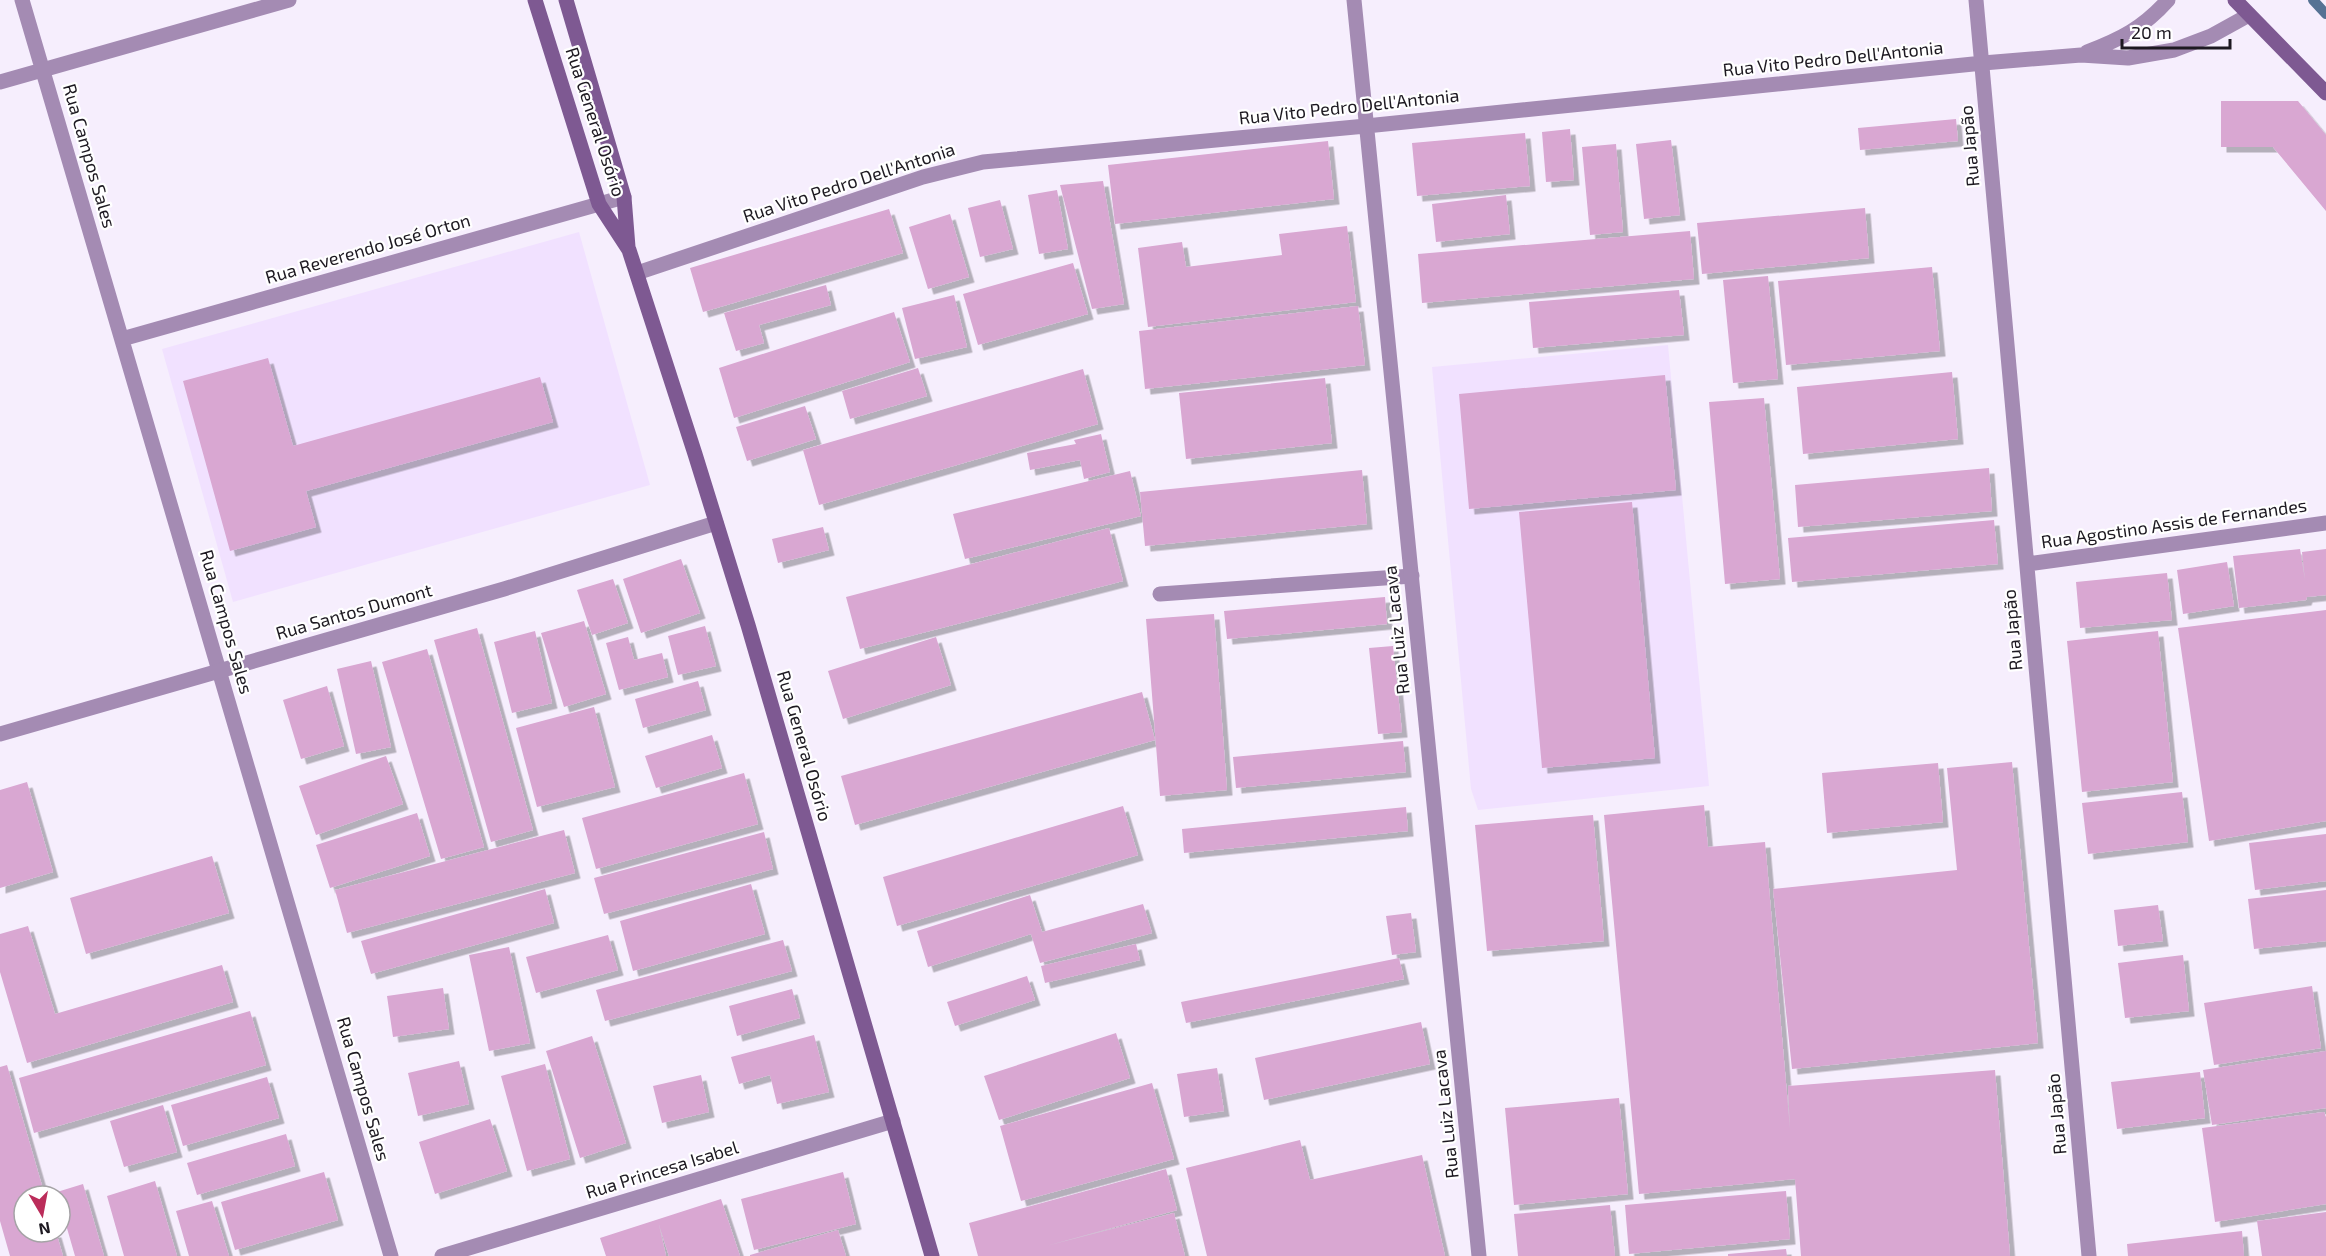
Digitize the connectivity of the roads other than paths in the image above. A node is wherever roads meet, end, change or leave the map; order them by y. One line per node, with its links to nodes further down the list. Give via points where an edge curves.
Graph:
1 (22, 0): 12 (street, Rua Campos Sales)
2 (289, 0): 12 (street)
3 (536, 0): 17 (main road, Rua General Osório)
4 (566, 0): 16 (main road, Rua General Osório)
5 (1354, 0): 15 (street, Rua Luiz Lacava)
6 (1976, 0): 11 (street, Rua Japão)
7 (2235, 0): 9 (main road)
8 (2159, 3): 10 (street, Rua Vito Pedro Dell'Antonia, via 2140,28 2121,40)
9 (2249, 15): 10 (street, Rua Vito Pedro Dell'Antonia, via 2174,50 2128,58); 14 (main road)
10 (2081, 54): 11 (street, Rua Vito Pedro Dell'Antonia)
11 (1983, 63): 15 (street, Rua Vito Pedro Dell'Antonia); 23 (street, Rua Japão)
12 (44, 70): 13 (street); 20 (street, Rua Campos Sales)
13 (0, 82)
14 (2326, 93)
15 (1366, 126): 19 (street, Rua Vito Pedro Dell'Antonia, via 983,162 923,177); 24 (street, Rua Luiz Lacava)
16 (624, 196): 17 (street, Rua Reverendo José Orton); 18 (main road, Rua General Osório)
17 (599, 204): 18 (main road, Rua General Osório); 20 (street, Rua Reverendo José Orton)
18 (628, 250): 19 (main road, Rua General Osório)
19 (636, 273): 21 (main road, Rua General Osório)
20 (123, 339): 26 (street, Rua Campos Sales)
21 (716, 523): 26 (street, Rua Santos Dumont, via 504,589); 28 (main road, Rua General Osório)
22 (2326, 523): 23 (street, Rua Agostino Assis de Fernandes)
23 (2027, 564): 33 (street, Rua Japão)
24 (1412, 576): 25 (street); 32 (street, Rua Luiz Lacava)
25 (1160, 594)
26 (219, 669): 27 (street, Rua Santos Dumont); 29 (street, Rua Campos Sales)
27 (0, 734)
28 (893, 1121): 30 (street, Rua Princesa Isabel); 31 (main road, Rua General Osório)
29 (391, 1256)
30 (442, 1256)
31 (932, 1256)
32 (1479, 1256)
33 (2089, 1256)

